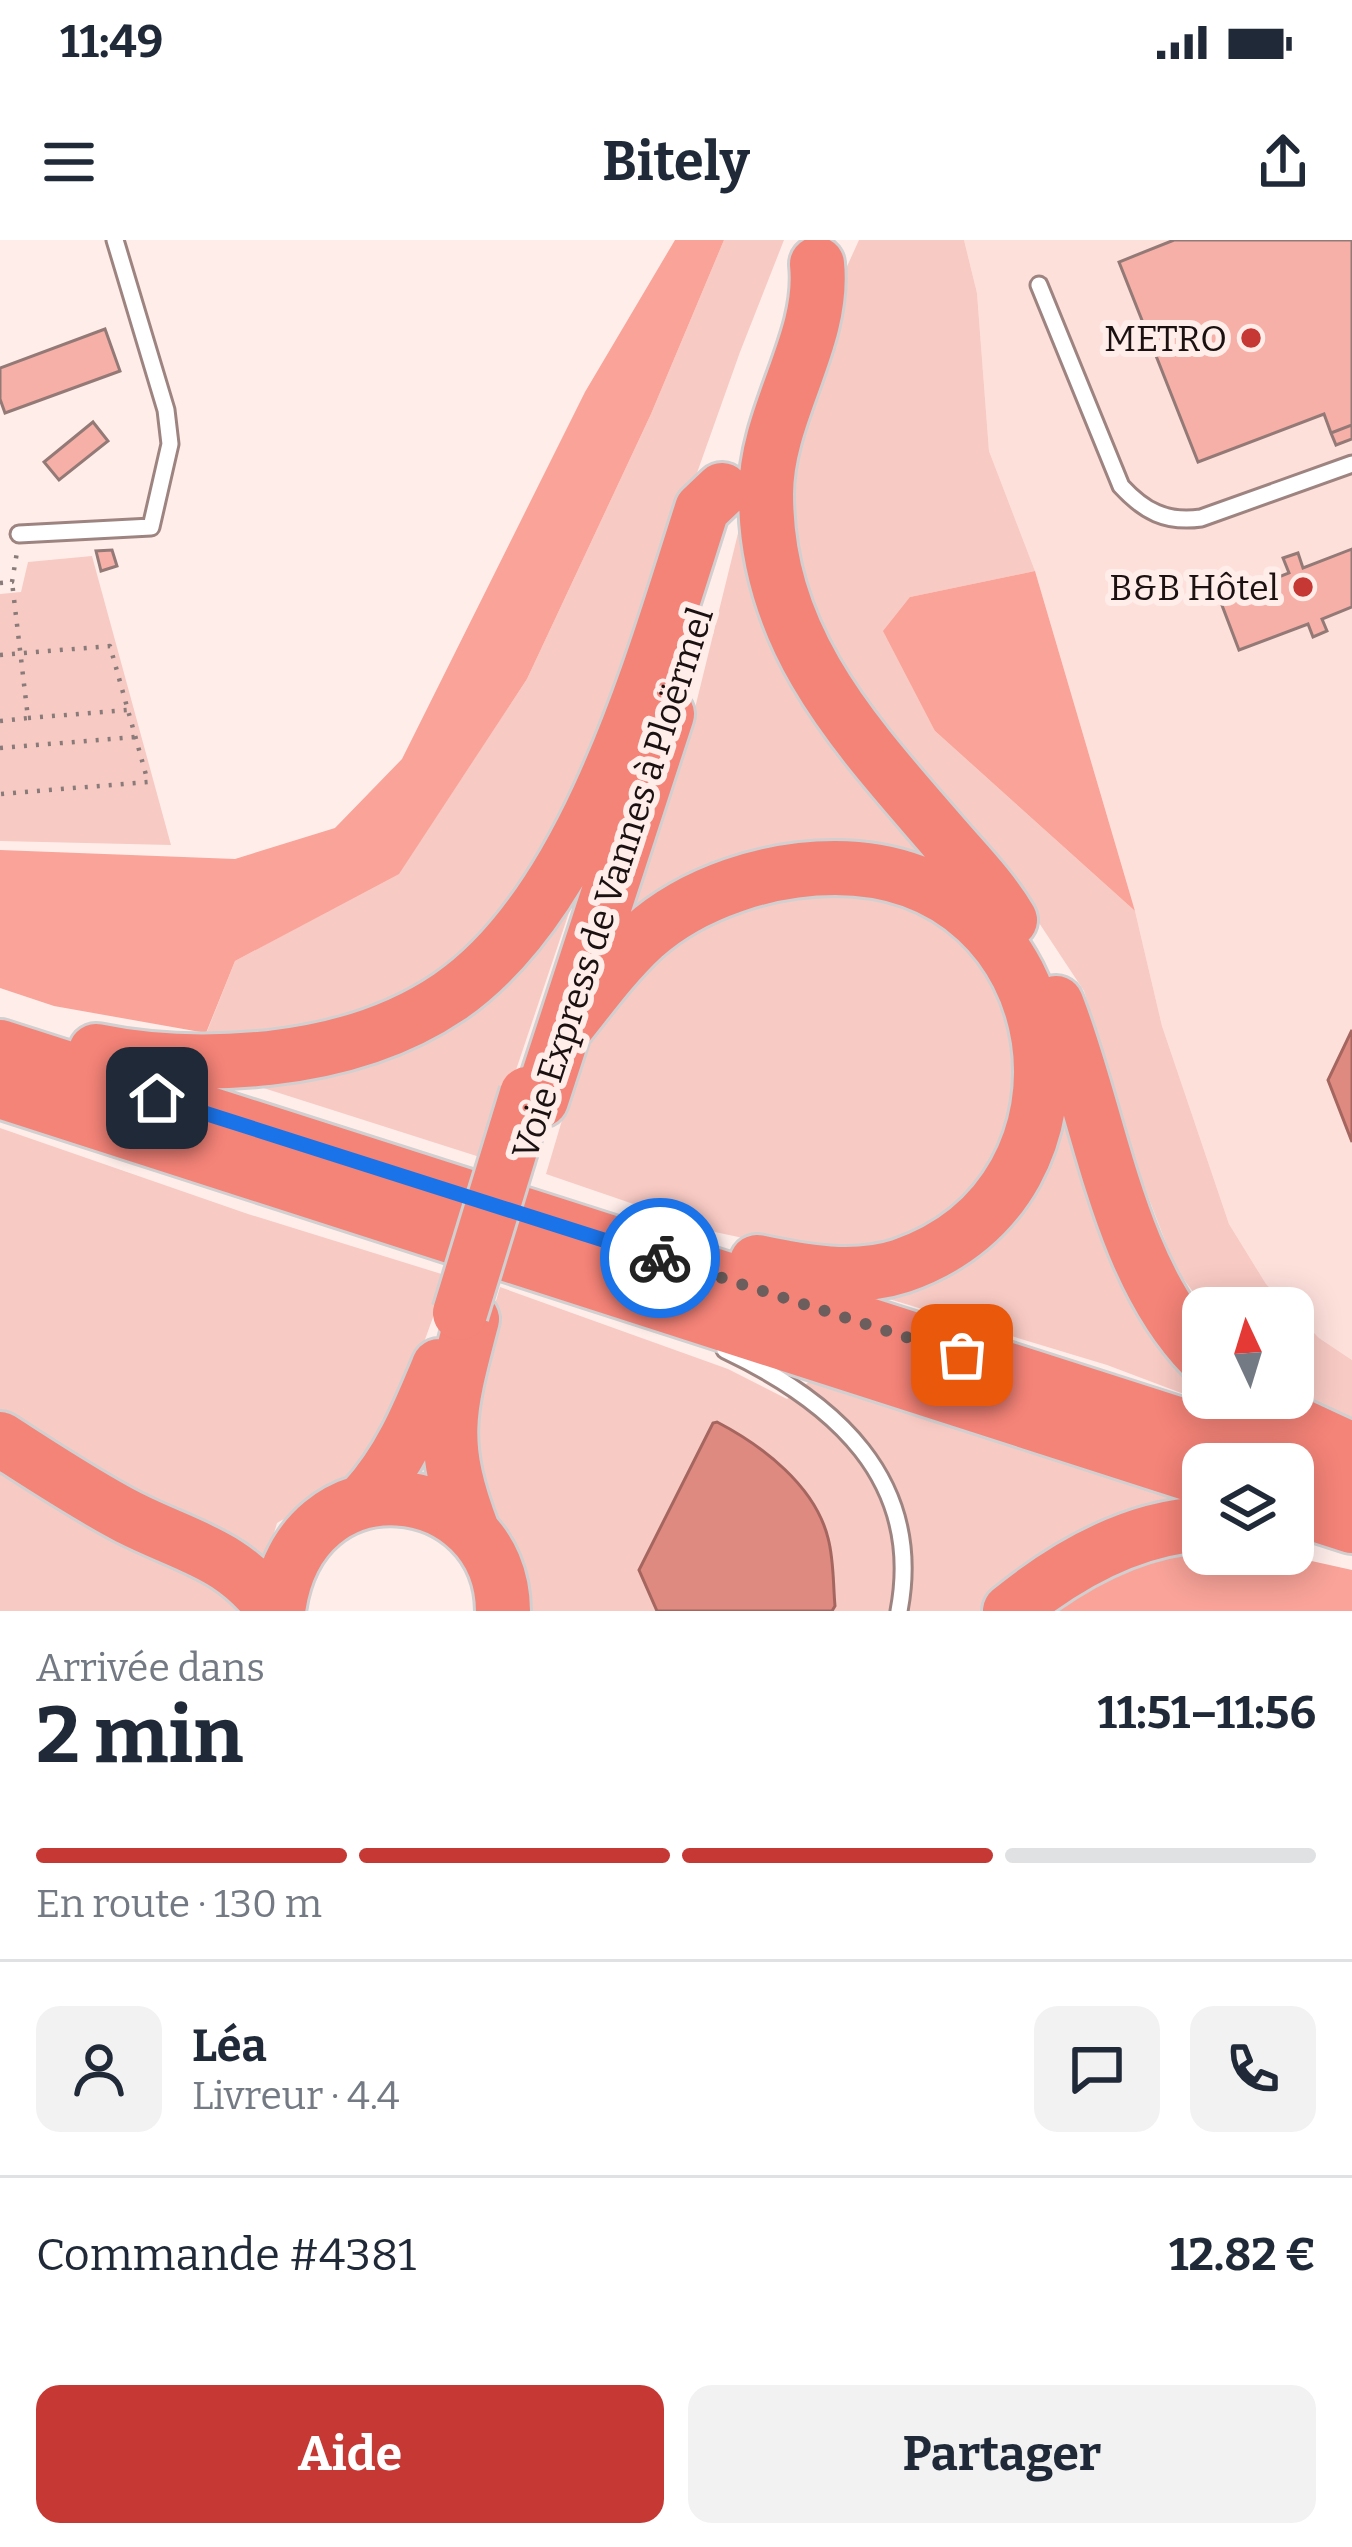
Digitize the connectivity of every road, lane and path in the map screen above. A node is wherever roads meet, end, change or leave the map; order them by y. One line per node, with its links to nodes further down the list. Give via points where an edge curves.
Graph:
1 (115, 240): 6 (lane, via 166,410 170,444 151,527)
2 (819, 248): 5 (highway, Voie Express de Vannes à Ploërmel); 18 (highway, Voie Express de Vannes à Ploërmel); 25 (highway, via 820,296 768,464 767,522 781,597 840,716 1006,912 1040,968 1137,1250)
3 (1039, 285): 4 (lane, via 1120,486 1138,505 1158,516 1201,518)
4 (1352, 464)
5 (722, 490): 17 (highway, via 702,509 650,668 565,860 515,935 450,996 355,1041 214,1062 132,1058); 21 (highway, Voie Express de Vannes à Ploërmel)
6 (20, 534): 7 (path)
7 (12, 582): 8 (path); 9 (path)
8 (0, 583)
9 (20, 653): 10 (path); 11 (path, via 110,646); 12 (path)
10 (0, 655)
11 (128, 710): 12 (path); 14 (path)
12 (28, 718): 13 (path)
13 (0, 721)
14 (136, 737): 15 (path); 16 (path, via 148,782)
15 (0, 748)
16 (0, 794)
17 (0, 1025)
18 (566, 1027): 21 (highway, Voie Express de Vannes à Ploërmel); 22 (highway, via 646,934 692,904 747,881 811,868 873,868 928,884 988,930 1028,998 1041,1069 1038,1114 1014,1173 959,1234 899,1267 787,1269 613,1224)
19 (0, 1047): 22 (highway)
20 (0, 1091): 24 (highway)
21 (534, 1097): 23 (highway, Voie Express de Vannes à Ploërmel)
22 (571, 1230): 30 (highway)
23 (466, 1316): 31 (highway, Voie Express de Vannes à Ploërmel, via 413,1429); 35 (highway, Voie Express de Vannes à Ploërmel, via 448,1444)
24 (681, 1325): 29 (highway); 40 (lane, via 815,1401 849,1432 878,1471 900,1532)
25 (1182, 1327)
26 (1285, 1419): 28 (highway)
27 (0, 1439): 39 (highway, via 128,1517 228,1562)
28 (1352, 1450)
29 (1182, 1472)
30 (1352, 1480)
31 (364, 1500): 35 (highway, via 406,1498 443,1510); 39 (highway, via 314,1527 282,1579)
32 (1314, 1514): 33 (highway)
33 (1352, 1526)
34 (1182, 1528): 41 (highway, via 1111,1546)
35 (473, 1533): 38 (highway, Voie Express de Vannes à Ploërmel, via 500,1580)
36 (1314, 1538): 37 (highway)
37 (1352, 1549)
38 (504, 1609)
39 (276, 1611)
40 (899, 1611)
41 (1010, 1611)

